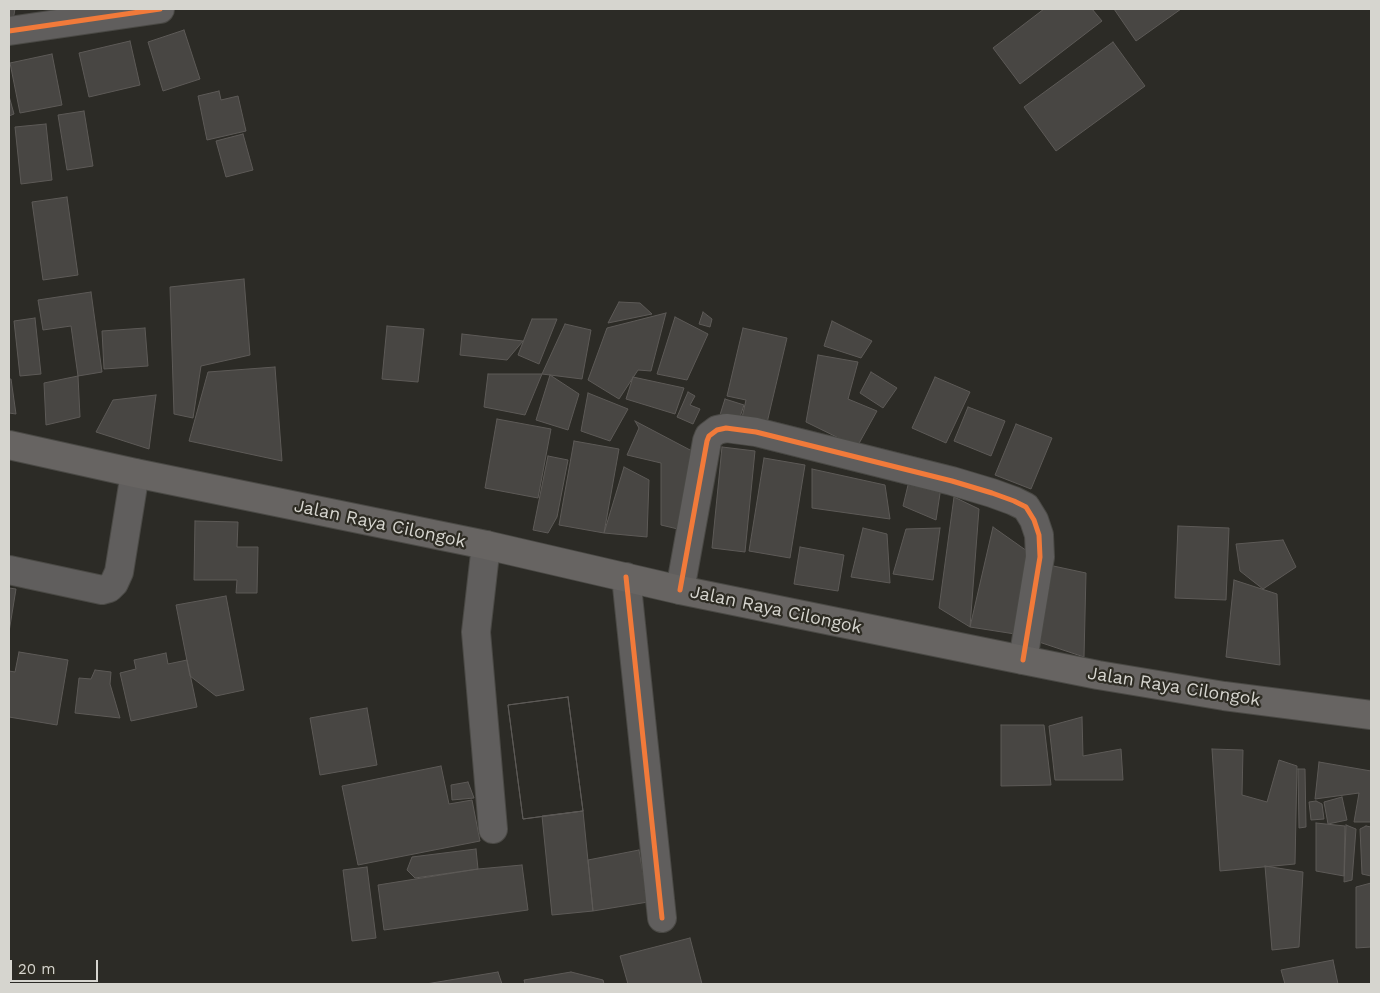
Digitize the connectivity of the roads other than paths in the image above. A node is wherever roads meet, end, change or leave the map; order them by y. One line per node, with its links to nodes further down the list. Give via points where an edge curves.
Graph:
1 (160, 9): 2 (street)
2 (9, 31)
3 (9, 445): 4 (highway, Jalan Raya Cilongok)
4 (135, 473): 5 (highway, Jalan Raya Cilongok); 6 (street, via 119,572 109,588 102,590)
5 (486, 545): 7 (highway, Jalan Raya Cilongok); 11 (street, via 476,632)
6 (9, 570)
7 (626, 577): 8 (highway, Jalan Raya Cilongok); 12 (street)
8 (680, 590): 9 (highway, Jalan Raya Cilongok); 9 (street, via 709,436 726,428 756,432 952,481 1000,495 1026,507 1039,536 1040,557)
9 (1023, 660): 10 (highway, Jalan Raya Cilongok, via 1224,696)
10 (1371, 715)
11 (493, 829)
12 (662, 918)

